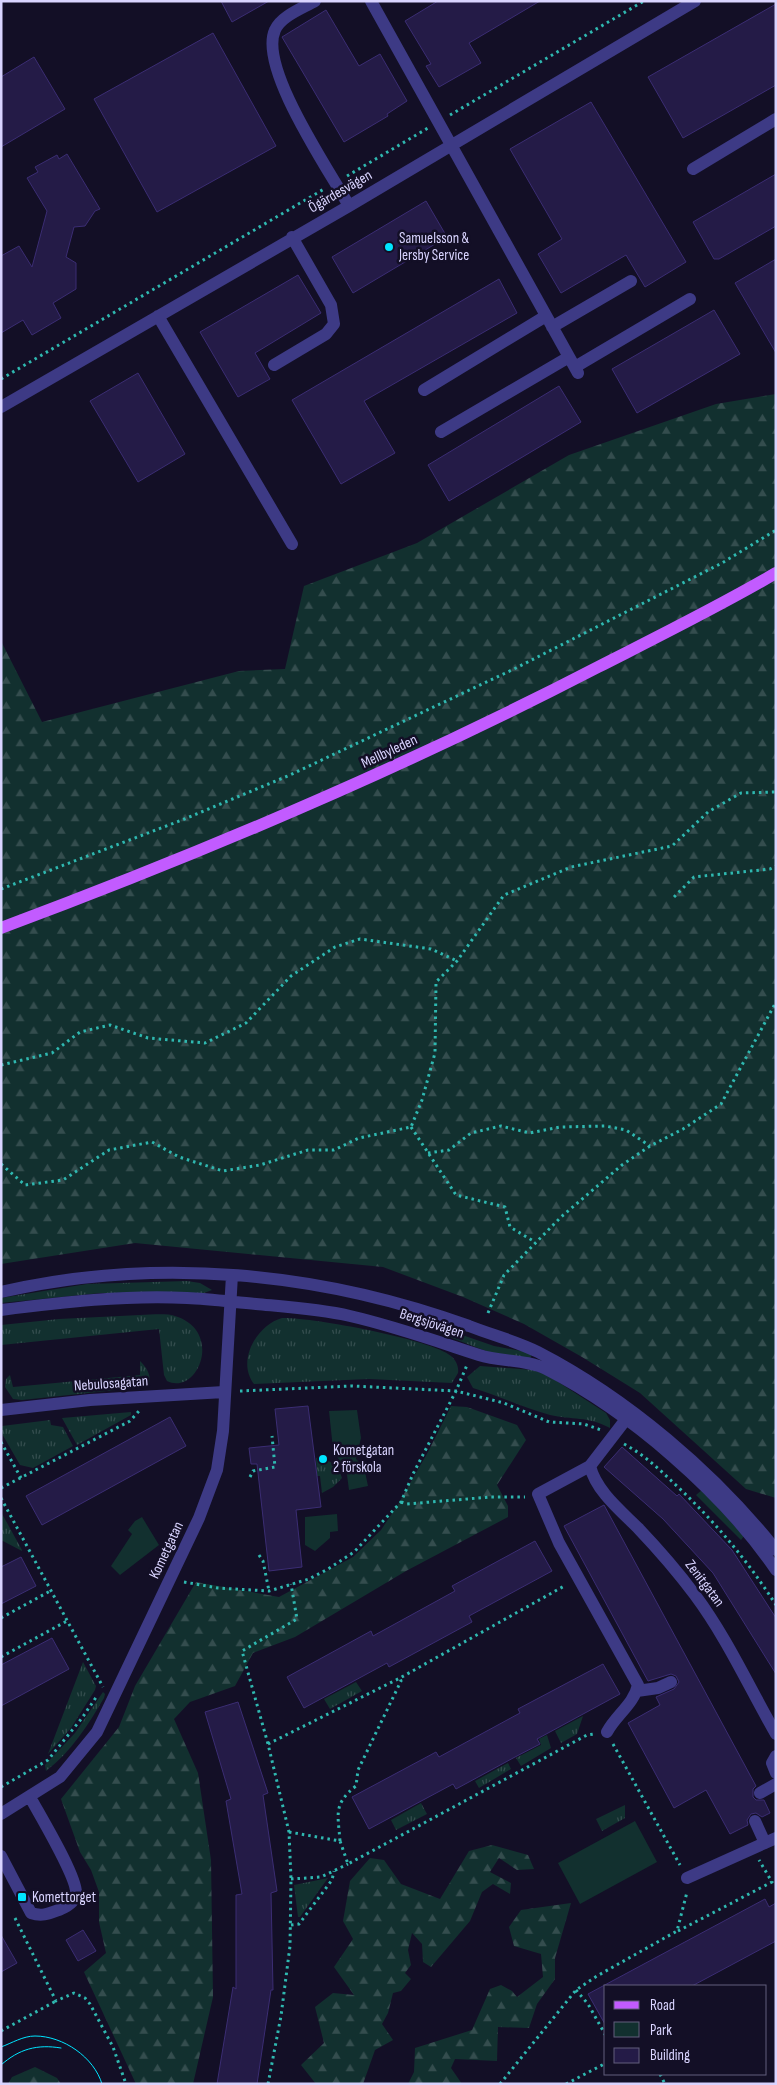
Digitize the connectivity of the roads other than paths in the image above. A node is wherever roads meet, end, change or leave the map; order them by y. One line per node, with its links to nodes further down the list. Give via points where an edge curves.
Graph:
1 (315, 1): 7 (street, via 285,18 276,28 271,42 273,60 289,99)
2 (371, 1): 5 (street)
3 (695, 1): 5 (street, Ögärdesvägen)
4 (776, 119): 6 (street)
5 (450, 146): 7 (street, Ögärdesvägen); 12 (street)
6 (693, 169)
7 (349, 206): 8 (street, Ögärdesvägen)
8 (292, 237): 11 (street, Ögärdesvägen); 13 (street, via 331,305 334,324 326,334)
9 (631, 282): 12 (street)
10 (690, 299): 14 (street)
11 (158, 316): 16 (street, Ögärdesvägen); 18 (street)
12 (549, 322): 14 (street); 15 (street)
13 (274, 365)
14 (574, 366): 17 (street)
15 (424, 390)
16 (1, 407)
17 (441, 432)
18 (292, 544)
19 (776, 573): 20 (main road, Mellbyleden, via 522,706 396,765 266,823)
20 (1, 928)
21 (232, 1275): 22 (street, Bergsjövägen, via 113,1274 38,1283); 23 (street, Kometgatan); 27 (street, Bergsjövägen, via 324,1285 427,1311 538,1352 586,1380)
22 (1, 1292)
23 (232, 1302): 24 (street, Bergsjövägen, via 147,1298); 25 (street, Kometgatan); 27 (street, Bergsjövägen, via 351,1316 494,1360 544,1368)
24 (1, 1310)
25 (224, 1392): 26 (street, Nebulosagatan); 39 (street, Kometgatan, via 217,1470 199,1518 115,1697 98,1732 78,1757 60,1777)
26 (1, 1410)
27 (629, 1416): 28 (street); 29 (street, Bergsjövägen, via 715,1483); 30 (street, Bergsjövägen, via 708,1490 744,1528)
28 (590, 1466): 32 (street, via 538,1494 559,1543 638,1685); 34 (street, Zenitgatan, via 592,1477 604,1492 695,1595)
29 (776, 1550)
30 (776, 1570)
31 (671, 1682): 32 (street)
32 (637, 1691): 33 (street)
33 (607, 1732)
34 (776, 1734)
35 (776, 1756): 36 (street, via 772,1763)
36 (776, 1774)
37 (776, 1784): 38 (street)
38 (760, 1793)
39 (30, 1797): 40 (street); 43 (street, via 63,1858 76,1888 76,1896 70,1905 47,1915 32,1913)
40 (1, 1814)
41 (755, 1821): 42 (street)
42 (771, 1840): 44 (street)
43 (1, 1856)
44 (687, 1878)

